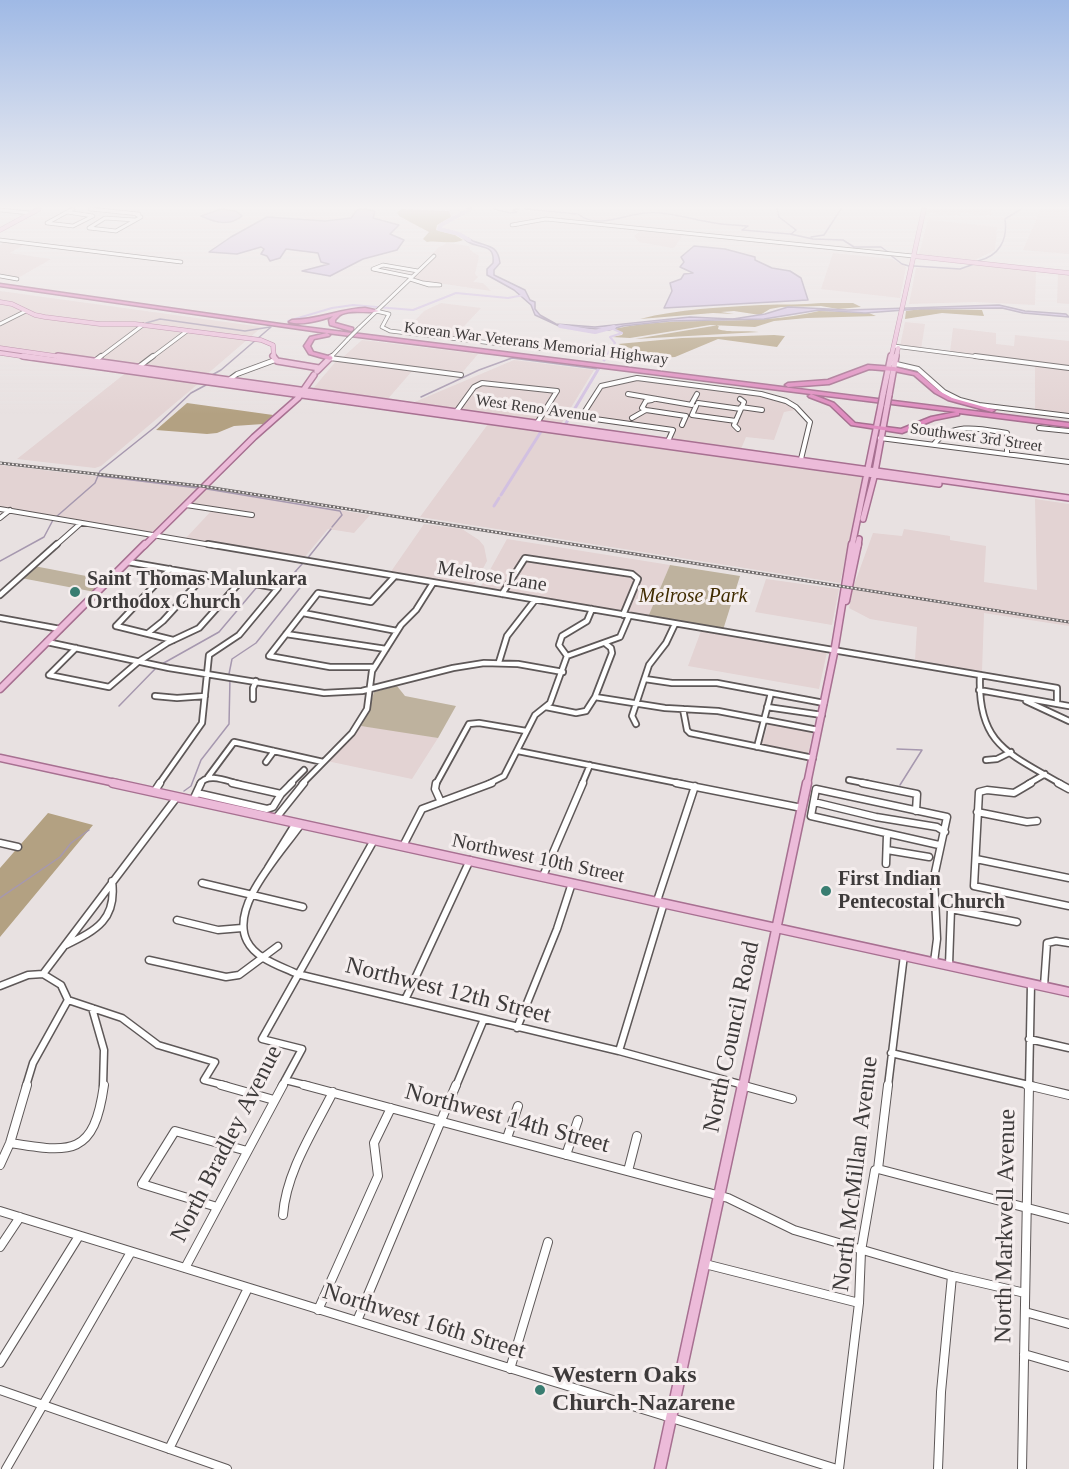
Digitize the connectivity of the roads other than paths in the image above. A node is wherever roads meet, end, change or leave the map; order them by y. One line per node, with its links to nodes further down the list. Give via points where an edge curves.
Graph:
1 (411, 278): 5 (street); 7 (street)
2 (909, 278): 17 (main road)
3 (17, 279): 4 (street)
4 (0, 281): 9 (highway, Korean War Veterans Memorial Highway)
5 (424, 283)
6 (0, 302): 8 (main road)
7 (380, 308): 9 (highway, via 355,309 305,322); 12 (street); 15 (highway, via 352,311 334,317 331,322 341,328); 20 (street, via 388,314 382,327 390,331)
8 (26, 311): 10 (street); 11 (main road, via 95,324)
9 (259, 321): 14 (highway, Korean War Veterans Memorial Highway); 15 (highway, Korean War Veterans Memorial Highway); 21 (highway, via 292,330 302,338 307,354)
10 (0, 324)
11 (143, 325): 13 (main road); 23 (street)
12 (359, 328): 16 (street, bridge)
13 (187, 331): 22 (main road, via 260,340 273,345); 26 (street)
14 (363, 336): 21 (highway, via 325,335 308,342 311,353); 34 (highway, Korean War Veterans Memorial Highway)
15 (389, 336): 34 (highway, Korean War Veterans Memorial Highway)
16 (348, 339): 21 (street)
17 (896, 347): 25 (main road); 28 (street)
18 (0, 348): 23 (main road, West Reno Avenue)
19 (0, 353): 24 (main road, West Reno Avenue)
20 (585, 354)
21 (330, 358): 27 (main road); 31 (street)
22 (275, 360): 27 (main road); 33 (street)
23 (94, 362): 24 (street); 26 (main road, West Reno Avenue)
24 (88, 366): 29 (main road, West Reno Avenue)
25 (892, 366): 34 (highway, via 866,368 816,384); 48 (highway, via 916,374 954,401); 51 (street, via 918,369 944,392 960,400); 57 (main road, bridge)
26 (137, 368): 29 (street); 30 (main road, West Reno Avenue)
27 (319, 368): 36 (main road)
28 (1069, 368)
29 (132, 372): 32 (main road, West Reno Avenue)
30 (175, 373): 32 (main road); 33 (main road, West Reno Avenue)
31 (461, 375)
32 (169, 377): 35 (main road, West Reno Avenue)
33 (228, 381): 35 (street); 36 (main road, West Reno Avenue)
34 (757, 384): 48 (highway, Korean War Veterans Memorial Highway); 50 (highway, Korean War Veterans Memorial Highway); 57 (highway, via 816,398 836,407 853,424)
35 (223, 385): 36 (main road, West Reno Avenue)
36 (298, 393): 43 (main road, West Reno Avenue); 75 (main road)
37 (628, 393): 40 (street)
38 (697, 394): 41 (street)
39 (740, 399): 42 (street, via 744,402)
40 (652, 400): 41 (street); 44 (street, via 646,401 642,408)
41 (694, 404): 42 (street); 47 (street)
42 (741, 408): 45 (street); 53 (street)
43 (422, 410): 46 (main road, West Reno Avenue); 60 (main road, West Reno Avenue)
44 (646, 410): 49 (street); 52 (street)
45 (762, 410)
46 (456, 412): 54 (main road, West Reno Avenue); 54 (street, via 474,387 492,383 557,391)
47 (692, 415): 49 (street); 53 (street)
48 (1019, 415): 55 (highway, Korean War Veterans Memorial Highway)
49 (686, 416): 56 (street)
50 (1001, 416): 55 (highway, Korean War Veterans Memorial Highway); 57 (highway, via 947,415 905,430)
51 (1069, 416)
52 (632, 418)
53 (736, 421): 58 (street)
54 (537, 423): 65 (main road, West Reno Avenue)
55 (1069, 423)
56 (682, 425)
57 (879, 428): 64 (main road)
58 (738, 429)
59 (1040, 429): 61 (street)
60 (548, 430): 63 (main road); 65 (main road, West Reno Avenue)
61 (1069, 430)
62 (1007, 433): 66 (street, via 963,428 950,430); 68 (street)
63 (553, 435)
64 (877, 442): 66 (street, Southwest 3rd Street); 73 (main road)
65 (667, 444): 67 (street, via 673,430 596,419 585,411 600,387 633,378 769,395 796,407 810,422); 70 (main road, West Reno Avenue)
66 (934, 444): 68 (street, Southwest 3rd Street)
67 (802, 452): 69 (street); 70 (main road); 71 (main road)
68 (1007, 454): 72 (street, Southwest 3rd Street)
69 (801, 459): 70 (main road); 71 (main road, West Reno Avenue)
70 (790, 461): 73 (main road, West Reno Avenue)
71 (812, 461): 73 (main road, West Reno Avenue)
72 (1069, 462)
73 (871, 472): 74 (main road, West Reno Avenue); 93 (main road, North Council Road, via 848,562); 93 (main road, North Council Road)
74 (1069, 500)
75 (186, 505): 78 (street); 81 (main road)
76 (0, 508): 77 (street, Melrose Lane)
77 (10, 510): 79 (street); 80 (street, Melrose Lane)
78 (252, 515)
79 (0, 518)
80 (81, 523): 81 (street, Melrose Lane); 89 (street)
81 (155, 536): 82 (main road); 85 (street, Melrose Lane)
82 (129, 562): 83 (street); 99 (main road)
83 (170, 569): 84 (street); 98 (street)
84 (205, 575): 86 (street); 101 (street, via 167,618)
85 (396, 576): 87 (street, Melrose Lane); 92 (street, via 371,602 318,593)
86 (240, 582): 103 (street, via 202,626); 114 (street, via 278,588 239,635 209,656)
87 (433, 583): 88 (street, Melrose Lane); 100 (street)
88 (502, 594): 90 (street, Melrose Lane); 94 (street, via 525,558 637,576)
89 (0, 595)
90 (535, 600): 91 (street, Melrose Lane); 111 (street, via 507,636)
91 (592, 609): 94 (street, Melrose Lane); 109 (street, via 587,621 562,636 559,645)
92 (303, 613): 100 (street); 102 (street)
93 (841, 614): 108 (main road, North Council Road)
94 (622, 615): 95 (street, Melrose Lane)
95 (629, 616): 97 (street, Melrose Lane); 105 (street, via 620,637)
96 (0, 618): 99 (street)
97 (675, 624): 108 (street, Melrose Lane); 116 (street, via 649,665)
98 (116, 626): 101 (street)
99 (60, 629): 104 (main road)
100 (397, 631): 107 (street)
101 (148, 633): 103 (street)
102 (286, 634): 107 (street); 112 (street, via 269,656 330,667)
103 (173, 640): 110 (street)
104 (47, 642): 106 (street); 118 (main road)
105 (606, 644): 109 (street); 124 (street, via 612,653)
106 (76, 648): 110 (street); 110 (street, via 49,675 109,687)
107 (386, 649): 112 (street)
108 (835, 650): 115 (street, Melrose Lane); 127 (main road, North Council Road)
109 (567, 656): 113 (street)
110 (138, 662): 114 (street)
111 (499, 662): 113 (street); 120 (street, via 465,665)
112 (374, 667): 120 (street)
113 (563, 672): 131 (street)
114 (206, 673): 117 (street); 123 (street)
115 (980, 675): 119 (street); 129 (street, Melrose Lane, via 1057,688)
116 (645, 679): 121 (street, via 717,683); 128 (street)
117 (256, 681): 120 (street, via 324,693); 126 (street)
118 (0, 689)
119 (979, 690): 125 (street); 144 (street, via 990,734)
120 (371, 691): 149 (street, via 367,710 352,733)
121 (771, 693): 127 (street); 132 (street)
122 (155, 696): 123 (street)
123 (206, 696): 157 (street, via 202,723)
124 (595, 697): 128 (street); 131 (street, via 583,713)
125 (1020, 698): 129 (street); 136 (street)
126 (253, 699)
127 (824, 703): 134 (main road, North Council Road)
128 (636, 704): 133 (street); 138 (street, via 632,716)
129 (1057, 704): 130 (street)
130 (1069, 706)
131 (546, 707): 140 (street, via 535,715)
132 (767, 707): 134 (street); 135 (street)
133 (683, 710): 135 (street); 141 (street, via 690,733)
134 (821, 716): 139 (main road, North Council Road)
135 (764, 719): 139 (street); 141 (street)
136 (1069, 721)
137 (469, 724): 140 (street); 162 (street, via 436,783)
138 (636, 724)
139 (818, 730): 146 (main road, North Council Road)
140 (526, 731): 143 (street)
141 (757, 747): 146 (street)
142 (273, 751): 148 (street); 149 (street); 153 (street, via 234,742)
143 (518, 751): 150 (street); 162 (street, via 497,781)
144 (1011, 752): 147 (street); 152 (street)
145 (0, 758): 157 (main road, Northwest 10th Street)
146 (813, 758): 164 (main road, North Council Road)
147 (986, 760)
148 (266, 762)
149 (323, 762): 161 (street)
150 (590, 765): 155 (street); 182 (street)
151 (303, 770): 158 (street)
152 (1045, 774): 156 (street); 166 (street, via 1014,794 979,792)
153 (208, 777): 158 (street); 160 (street, via 202,780)
154 (849, 780): 165 (street, via 916,794)
155 (695, 786): 164 (street); 188 (street)
156 (1069, 789)
157 (154, 792): 159 (main road, Northwest 10th Street)
158 (282, 794): 160 (street, via 267,809); 161 (street)
159 (177, 796): 160 (main road, Northwest 10th Street); 184 (street)
160 (195, 796): 167 (main road, Northwest 10th Street)
161 (291, 796): 167 (street)
162 (440, 800): 175 (street, via 422,809)
163 (813, 802): 165 (street, via 816,789); 170 (street, via 937,827); 171 (street, via 811,816)
164 (802, 808): 194 (main road, North Council Road)
165 (916, 811): 170 (street, via 947,817)
166 (977, 813): 168 (street); 179 (street)
167 (276, 818): 169 (main road, Northwest 10th Street)
168 (1037, 821)
169 (298, 823): 172 (main road, Northwest 10th Street); 187 (street)
170 (945, 832): 174 (street)
171 (887, 835): 174 (street); 177 (street)
172 (374, 840): 175 (main road, Northwest 10th Street); 204 (street, North Bradley Avenue)
173 (0, 843): 176 (street)
174 (939, 845): 201 (street, via 934,877)
175 (403, 846): 180 (main road, Northwest 10th Street)
176 (18, 847)
177 (887, 850): 178 (street); 181 (street)
178 (929, 857)
179 (975, 859): 183 (street); 189 (street, via 974,886)
180 (470, 860): 182 (main road, Northwest 10th Street); 210 (street)
181 (886, 864)
182 (543, 876): 186 (main road, Northwest 10th Street)
183 (1069, 878)
184 (111, 881): 196 (street); 196 (street, via 115,896 106,920)
185 (202, 883): 187 (street)
186 (572, 883): 188 (main road, Northwest 10th Street); 213 (street)
187 (252, 894): 190 (street); 193 (street, via 244,910)
188 (660, 902): 194 (main road, Northwest 10th Street); 216 (street)
189 (1069, 906)
190 (303, 907)
191 (177, 920): 193 (street, via 218,930)
192 (1017, 922): 202 (street, via 951,909)
193 (242, 927): 199 (street, via 251,948)
194 (778, 928): 198 (main road, Northwest 10th Street); 219 (main road, North Council Road)
195 (1069, 943): 207 (street, via 1047,942)
196 (66, 945): 203 (street)
197 (278, 946): 199 (street)
198 (904, 956): 201 (main road, Northwest 10th Street); 217 (street, North McMillan Avenue)
199 (263, 959): 200 (street, via 239,975 226,977); 204 (street, Northwest 12th Street)
200 (149, 960)
201 (934, 962): 202 (main road, Northwest 10th Street)
202 (949, 965): 205 (main road, Northwest 10th Street)
203 (43, 974): 206 (street, via 28,975); 209 (street, via 61,985)
204 (297, 974): 210 (street, Northwest 12th Street); 218 (street, North Bradley Avenue, via 262,1039 302,1049)
205 (1031, 984): 207 (main road, Northwest 10th Street); 214 (street, North Markwell Avenue)
206 (0, 986)
207 (1044, 986): 208 (main road, Northwest 10th Street)
208 (1069, 992)
209 (68, 1000): 211 (street); 232 (street, via 33,1063)
210 (405, 1000): 212 (street, Northwest 12th Street)
211 (92, 1008): 224 (street, via 122,1018 158,1045 215,1062 204,1080); 232 (street, via 103,1039 105,1070 92,1132 76,1146 61,1149)
212 (484, 1019): 213 (street, Northwest 12th Street); 228 (street)
213 (517, 1028): 216 (street, Northwest 12th Street)
214 (1029, 1039): 215 (street); 220 (street, North Markwell Avenue)
215 (1069, 1048)
216 (619, 1052): 219 (street, Northwest 12th Street)
217 (891, 1053): 220 (street); 236 (street, North McMillan Avenue)
218 (285, 1080): 221 (street, Northwest 14th Street); 224 (street, North Bradley Avenue)
219 (743, 1084): 223 (street); 238 (main road, North Council Road)
220 (1028, 1085): 222 (street); 240 (street, North Markwell Avenue)
221 (333, 1092): 226 (street, Northwest 14th Street); 242 (street, via 300,1159)
222 (1069, 1095)
223 (792, 1099)
224 (274, 1100): 233 (street, North Bradley Avenue)
225 (518, 1106): 231 (street)
226 (391, 1108): 228 (street, Northwest 14th Street); 256 (street, via 374,1143 378,1176)
227 (578, 1120): 234 (street)
228 (442, 1121): 231 (street, Northwest 14th Street); 258 (street)
229 (175, 1131): 233 (street); 239 (street, via 142,1184)
230 (637, 1136): 237 (street)
231 (507, 1138): 234 (street, Northwest 14th Street)
232 (10, 1143): 235 (street)
233 (248, 1150): 239 (street, North Bradley Avenue)
234 (566, 1155): 237 (street, Northwest 14th Street)
235 (0, 1165)
236 (878, 1169): 240 (street); 248 (street, North McMillan Avenue)
237 (628, 1171): 238 (street, Northwest 14th Street)
238 (719, 1196): 248 (street, via 752,1207 774,1223); 250 (main road, North Council Road)
239 (217, 1207): 251 (street, North Bradley Avenue)
240 (1026, 1208): 244 (street); 254 (street, North Markwell Avenue)
241 (0, 1211): 243 (street, Northwest 16th Street)
242 (283, 1215)
243 (20, 1217): 245 (street, Northwest 16th Street); 247 (street)
244 (1069, 1219)
245 (79, 1236): 249 (street, Northwest 16th Street); 261 (street)
246 (548, 1242): 263 (street)
247 (0, 1247)
248 (861, 1251): 252 (street); 255 (street, North McMillan Avenue)
249 (131, 1252): 251 (street, Northwest 16th Street); 265 (street)
250 (705, 1264): 255 (street); 266 (main road, North Council Road)
251 (185, 1268): 253 (street, Northwest 16th Street)
252 (952, 1276): 254 (street); 272 (street)
253 (248, 1288): 256 (street, Northwest 16th Street); 267 (street)
254 (1024, 1293): 257 (street, North Markwell Avenue)
255 (859, 1304): 271 (street, North McMillan Avenue)
256 (318, 1310): 258 (street, Northwest 16th Street)
257 (1025, 1312): 259 (street); 260 (street, North Markwell Avenue)
258 (357, 1322): 263 (street, Northwest 16th Street)
259 (1069, 1324)
260 (1024, 1354): 262 (street); 273 (street, North Markwell Avenue)
261 (0, 1364)
262 (1069, 1367)
263 (510, 1369): 266 (street, Northwest 16th Street)
264 (0, 1390): 265 (street)
265 (44, 1404): 267 (street); 268 (street)
266 (671, 1418): 270 (main road, North Council Road); 271 (street, Northwest 16th Street)
267 (169, 1449): 269 (street)
268 (6, 1469)
269 (227, 1469)
270 (660, 1469)
271 (838, 1469)
272 (938, 1469)
273 (1022, 1469)

